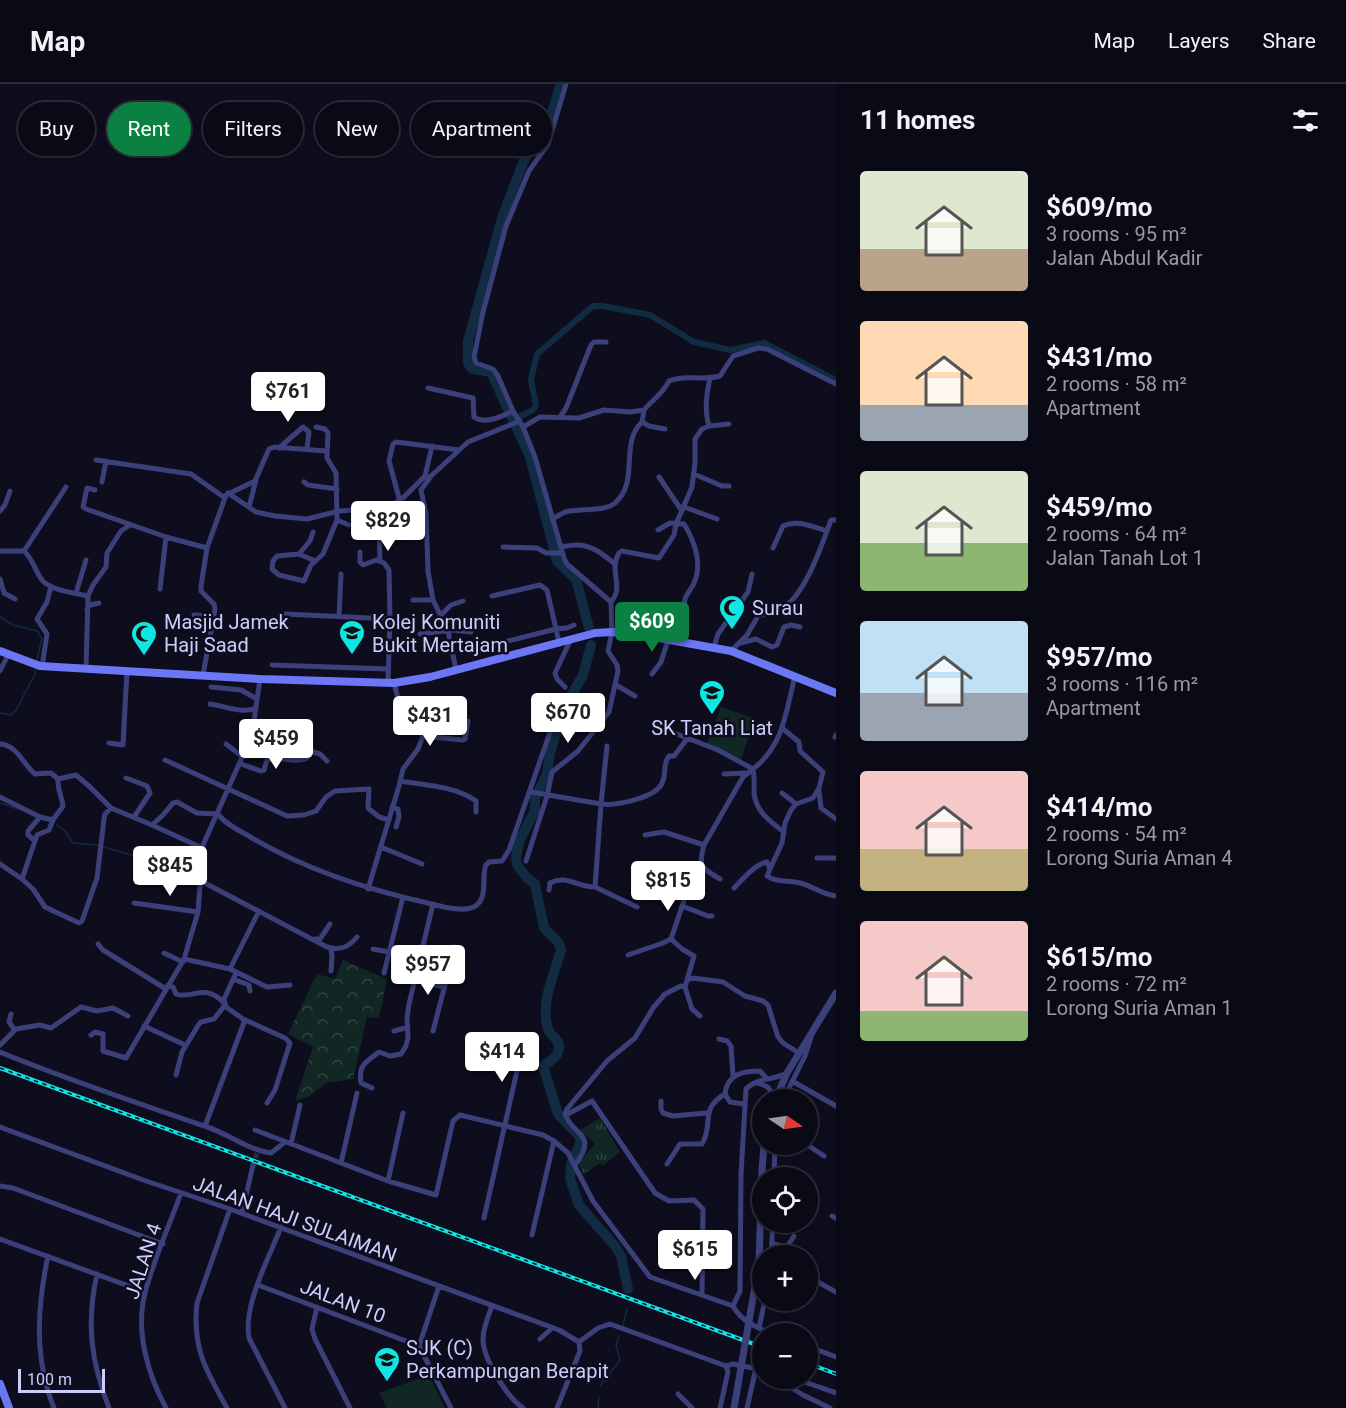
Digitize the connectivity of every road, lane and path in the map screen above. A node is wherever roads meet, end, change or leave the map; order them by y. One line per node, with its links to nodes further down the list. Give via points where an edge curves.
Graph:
1 (566, 84): 7 (street, via 548,144 529,171 506,225 475,348 476,363 493,369)
2 (606, 342): 8 (street, via 591,345)
3 (710, 379): 4 (street, via 720,376 733,356 758,348); 6 (street, via 673,379); 12 (street, via 706,396)
4 (836, 384)
5 (428, 388): 7 (street, via 473,399 474,417 478,420)
6 (644, 410): 8 (street, via 604,410 586,417); 9 (street)
7 (513, 411): 10 (street)
8 (561, 417): 10 (street, via 540,417)
9 (642, 422): 14 (street); 39 (street, via 632,436 630,470 616,502 566,512)
10 (521, 423): 18 (street, via 473,440); 39 (street)
11 (729, 424): 12 (street)
12 (709, 426): 22 (street, via 694,439)
13 (316, 427): 19 (street, via 328,434)
14 (665, 429)
15 (432, 446): 18 (street); 23 (street); 34 (street, via 393,444 390,468)
16 (279, 448): 17 (street); 17 (street, via 303,427 309,432); 25 (street, via 266,451)
17 (307, 448): 19 (street)
18 (459, 450): 23 (street)
19 (327, 452): 30 (street, via 336,473)
20 (96, 460): 21 (street)
21 (105, 461): 26 (street); 33 (street, via 191,474)
22 (694, 474): 28 (street); 36 (street)
23 (428, 477): 34 (street); 73 (street, via 421,498 426,514)
24 (659, 477): 36 (street)
25 (256, 479): 33 (street); 35 (street)
26 (102, 482)
27 (304, 482): 30 (street)
28 (729, 486)
29 (66, 487): 55 (street)
30 (337, 489): 38 (street)
31 (95, 490): 44 (street, via 87,488 83,507)
32 (10, 491): 37 (street)
33 (226, 495): 35 (street); 52 (street)
34 (400, 500): 38 (street, via 390,508)
35 (249, 507): 38 (street, via 264,515 307,519)
36 (683, 509): 40 (street); 43 (street)
37 (0, 511)
38 (337, 512): 41 (street)
39 (552, 519): 56 (street)
40 (717, 519)
41 (337, 520): 45 (street); 60 (street, via 323,554)
42 (836, 520): 48 (street, via 831,520)
43 (676, 524): 47 (street); 62 (street, via 674,535 659,558 622,551); 94 (street, via 686,527 697,565 694,584 684,602)
44 (130, 525): 50 (street); 69 (street, via 121,531 107,553 106,567)
45 (349, 525)
46 (379, 528): 61 (street)
47 (658, 530)
48 (827, 531): 53 (street, via 790,523 783,526); 97 (street, via 813,569 800,590 783,608 758,616)
49 (313, 532): 58 (street)
50 (166, 537): 52 (street); 67 (street)
51 (503, 547): 56 (street)
52 (207, 548): 82 (street, via 201,591 214,604)
53 (773, 548)
54 (0, 551): 55 (street)
55 (24, 551): 66 (street, via 44,582)
56 (558, 551): 62 (street, via 581,545 600,552); 75 (street, via 567,564)
57 (360, 552): 61 (street, via 363,565)
58 (299, 554): 60 (street); 60 (street, via 277,556 272,569 302,581)
59 (86, 560): 68 (street)
60 (315, 561)
61 (380, 561): 84 (street, via 389,570)
62 (615, 564): 75 (street, via 618,589)
63 (341, 574): 83 (street)
64 (752, 574): 98 (street, via 748,592 718,634)
65 (0, 579): 71 (street, via 4,593)
66 (51, 586): 68 (street); 103 (street, via 37,619 47,633)
67 (160, 589)
68 (76, 593): 69 (street)
69 (88, 596): 77 (street)
70 (492, 596): 87 (street, via 543,586)
71 (15, 599)
72 (413, 600): 73 (street)
73 (433, 600): 81 (street)
74 (463, 601): 81 (street, via 451,605)
75 (612, 602): 90 (street)
76 (99, 603): 77 (street)
77 (87, 609): 104 (street)
78 (285, 614): 83 (street)
79 (662, 614): 93 (street)
80 (194, 615): 82 (street)
81 (441, 615): 88 (street)
82 (214, 616): 110 (street)
83 (339, 617): 84 (street)
84 (390, 619): 105 (street)
85 (574, 625): 87 (street)
86 (800, 627): 97 (street, via 784,627 772,648 756,639)
87 (556, 629): 95 (street); 96 (street)
88 (448, 631): 89 (street); 91 (street); 106 (street)
89 (471, 632)
90 (612, 632): 92 (main road); 93 (main road); 114 (street, via 608,651 618,669)
91 (420, 634)
92 (572, 639): 95 (main road); 116 (street, via 555,673)
93 (664, 639): 94 (main road); 109 (street, via 661,662)
94 (679, 641): 98 (main road)
95 (559, 642): 106 (main road)
96 (500, 643)
97 (738, 643): 100 (street)
98 (714, 647): 100 (main road)
99 (0, 651): 101 (main road)
100 (731, 651): 111 (main road)
101 (8, 655): 103 (main road); 107 (street)
102 (272, 665): 105 (street)
103 (38, 666): 104 (main road)
104 (86, 669): 108 (main road)
105 (388, 669): 113 (street)
106 (456, 670): 113 (main road)
107 (0, 671)
108 (128, 671): 110 (main road); 128 (street, via 123,745)
109 (652, 674)
110 (203, 675): 112 (main road)
111 (795, 676): 117 (main road); 124 (street)
112 (260, 679): 113 (main road); 119 (street)
113 (391, 683): 126 (street, via 398,698 402,728 420,731)
114 (616, 685): 118 (street); 145 (street, via 609,712 578,752 554,768)
115 (211, 687): 119 (street, via 241,690)
116 (565, 687)
117 (836, 693)
118 (635, 696)
119 (258, 699): 121 (street)
120 (210, 704): 121 (street, via 241,710)
121 (256, 708): 133 (street, via 252,735)
122 (555, 718): 143 (street)
123 (468, 721): 126 (street, via 463,740)
124 (782, 728): 135 (street, via 775,747); 141 (street, via 823,772)
125 (656, 729): 127 (street)
126 (423, 736): 140 (street)
127 (687, 739): 135 (street); 147 (street, via 674,756 666,759 660,786 631,802)
128 (110, 742)
129 (0, 744): 139 (street, via 8,744 35,774 51,773)
130 (226, 744): 133 (street)
131 (607, 746): 147 (street)
132 (165, 760): 142 (street)
133 (242, 760): 134 (street, via 261,771 267,760 304,760 310,751); 142 (street)
134 (327, 760)
135 (753, 769): 136 (street); 160 (street, via 759,812)
136 (745, 773): 137 (street); 163 (street)
137 (724, 774)
138 (126, 778): 154 (street, via 147,786 150,793)
139 (58, 779): 150 (street, via 76,775); 155 (street, via 63,806)
140 (400, 781): 149 (street); 151 (street, via 469,796 476,801)
141 (819, 788): 148 (street, via 813,798); 156 (street, via 821,808)
142 (229, 789): 152 (street); 157 (street, via 287,816 316,811 334,791 369,789 368,808)
143 (533, 792): 145 (street); 183 (street, via 505,858 489,862 484,868 484,887 478,903 466,909)
144 (782, 793): 148 (street)
145 (545, 795): 147 (street); 168 (street)
146 (0, 797): 153 (street)
147 (601, 804): 176 (street)
148 (795, 804): 160 (street)
149 (392, 807): 157 (street); 159 (street, via 399,813)
150 (111, 808): 154 (street); 173 (street, via 105,814 94,891 82,921 45,907)
151 (476, 812)
152 (218, 814): 158 (street, via 197,813 175,802); 165 (street); 178 (street, via 223,821 261,843 337,879)
153 (40, 817): 155 (street); 162 (street, via 28,831)
154 (134, 817): 158 (street)
155 (53, 819): 162 (street, via 49,830)
156 (836, 819)
157 (388, 820): 164 (street)
158 (152, 825): 165 (street)
159 (396, 827)
160 (784, 832): 172 (street)
161 (645, 835): 163 (street, via 664,832)
162 (34, 840): 173 (street)
163 (704, 844): 169 (street)
164 (381, 847): 171 (street); 178 (street)
165 (202, 848): 175 (street)
166 (817, 858): 167 (street)
167 (836, 858)
168 (526, 861)
169 (700, 862): 174 (street, via 704,870); 184 (street)
170 (0, 864): 173 (street)
171 (422, 864)
172 (770, 868): 177 (street, via 763,862); 180 (street, via 767,876 772,879 798,882)
173 (22, 879)
174 (720, 879)
175 (201, 881): 186 (street); 187 (street)
176 (595, 887): 179 (street, via 560,879 550,883); 185 (street)
177 (734, 888)
178 (368, 889): 181 (street)
179 (549, 890)
180 (836, 896)
181 (403, 897): 183 (street); 197 (street)
182 (134, 903): 187 (street)
183 (434, 904): 201 (street)
184 (682, 906): 188 (street); 192 (street)
185 (636, 907)
186 (259, 911): 191 (street); 205 (street)
187 (198, 912): 200 (street)
188 (712, 916)
189 (330, 924): 191 (street, via 320,939)
190 (357, 937): 195 (street, via 348,947)
191 (315, 939): 195 (street)
192 (671, 939): 199 (street); 207 (street, via 694,957)
193 (98, 944): 209 (street, via 103,951)
194 (455, 947): 203 (street)
195 (331, 948): 202 (street)
196 (373, 949): 197 (street)
197 (389, 952): 204 (street)
198 (164, 953): 200 (street)
199 (628, 955)
200 (184, 960): 205 (street); 209 (street)
201 (418, 967): 203 (street); 206 (street)
202 (331, 971)
203 (448, 972): 210 (street)
204 (384, 973)
205 (233, 974): 208 (street, via 267,987); 212 (street, via 249,985); 214 (street)
206 (414, 980): 210 (street); 220 (street, via 406,1018)
207 (687, 980): 211 (street); 231 (street, via 723,982 745,996 764,1001 778,1037)
208 (290, 985)
209 (167, 987): 214 (street, via 180,996 198,992 212,995); 219 (street)
210 (444, 987): 223 (street)
211 (685, 987): 217 (street, via 692,1010); 251 (street, via 665,994 634,1038 607,1061)
212 (250, 991)
213 (836, 993): 224 (street)
214 (224, 1004): 218 (street); 229 (street, via 214,1019 199,1024)
215 (11, 1014): 221 (street, via 9,1022)
216 (128, 1016): 221 (street, via 113,1008 97,1011 81,1007 51,1028 40,1025)
217 (700, 1016)
218 (245, 1020): 245 (street, via 290,1043); 252 (street)
219 (144, 1026): 225 (street, via 126,1058 104,1051 103,1034); 229 (street)
220 (408, 1027): 222 (street); 238 (street, via 401,1054 379,1053 362,1066 361,1083)
221 (14, 1029): 228 (street)
222 (394, 1031)
223 (433, 1031)
224 (812, 1033): 231 (street); 236 (street)
225 (91, 1035)
226 (719, 1039): 234 (street, via 730,1046)
227 (523, 1044): 253 (street)
228 (0, 1045)
229 (185, 1045): 233 (street)
230 (0, 1052): 252 (street)
231 (799, 1053): 232 (street)
232 (787, 1073): 235 (street); 240 (street)
233 (176, 1076)
234 (733, 1076): 235 (street, via 760,1071); 243 (street)
235 (767, 1079): 237 (street)
236 (792, 1081): 241 (street); 248 (street)
237 (756, 1083): 239 (street); 246 (street, via 746,1089)
238 (372, 1088)
239 (770, 1089)
240 (779, 1089)
241 (788, 1089)
242 (357, 1093): 261 (street)
243 (725, 1094): 246 (street, via 730,1102); 250 (street)
244 (661, 1101): 250 (street, via 663,1113 673,1116)
245 (267, 1103)
246 (744, 1104): 288 (street, via 740,1291)
247 (300, 1105): 257 (street)
248 (836, 1106)
249 (403, 1113): 265 (street)
250 (707, 1113): 262 (street, via 707,1132 702,1144 680,1144)
251 (566, 1115): 264 (street, via 585,1142); 286 (street, via 592,1101 655,1193 669,1201 694,1200 703,1209)
252 (205, 1126): 257 (street, via 257,1151 271,1153)
253 (504, 1126): 256 (street); 265 (street, via 460,1115 453,1121 436,1195); 270 (street)
254 (0, 1127): 267 (street, JALAN HAJI SULAIMAN)
255 (255, 1130): 257 (street)
256 (554, 1141): 264 (street); 273 (street)
257 (288, 1143): 261 (street)
258 (818, 1152): 260 (street)
259 (763, 1155): 317 (street, bridge, via 759,1263)
260 (824, 1156)
261 (341, 1163): 265 (street)
262 (667, 1164)
263 (253, 1165): 269 (street)
264 (575, 1165): 286 (street, via 593,1201 650,1277)
265 (388, 1181)
266 (0, 1186): 276 (street)
267 (181, 1193): 268 (street, JALAN HAJI SULAIMAN); 276 (street, JALAN 4)
268 (230, 1209): 269 (street, JALAN HAJI SULAIMAN); 309 (street, via 197,1303 195,1320 199,1351)
269 (242, 1213): 271 (street, JALAN HAJI SULAIMAN)
270 (484, 1218)
271 (281, 1227): 282 (street); 283 (street, JALAN HAJI SULAIMAN)
272 (773, 1233): 277 (street)
273 (532, 1235)
274 (794, 1236): 278 (street)
275 (0, 1239): 279 (street)
276 (163, 1244): 284 (street, JALAN 4)
277 (773, 1245)
278 (788, 1245)
279 (48, 1256): 280 (street); 306 (street, via 38,1327 41,1360)
280 (96, 1274): 284 (street); 307 (street, via 91,1337 98,1381)
281 (818, 1282): 285 (street)
282 (258, 1286): 289 (street, JALAN 10); 310 (street, via 249,1313 249,1338)
283 (439, 1286): 287 (street, JALAN HAJI SULAIMAN); 294 (street)
284 (145, 1292): 308 (street, JALAN 4, via 145,1348)
285 (836, 1292)
286 (702, 1295): 288 (street)
287 (492, 1306): 291 (street, JALAN HAJI SULAIMAN); 313 (street, via 483,1339 486,1350 495,1373)
288 (733, 1306): 290 (street, via 738,1316)
289 (316, 1307): 294 (street, JALAN 10); 311 (street, via 312,1329 315,1339)
290 (752, 1324)
291 (552, 1328): 292 (street); 293 (street, JALAN HAJI SULAIMAN)
292 (540, 1339)
293 (579, 1342): 297 (street, via 610,1324); 314 (street, via 580,1351)
294 (419, 1346): 312 (street)
295 (818, 1350): 296 (street)
296 (836, 1357)
297 (726, 1366): 298 (street); 316 (street)
298 (752, 1368)
299 (0, 1384): 305 (main road)
300 (818, 1387): 303 (street)
301 (753, 1389): 318 (street)
302 (793, 1389): 319 (street)
303 (836, 1393)
304 (678, 1395): 315 (street)
305 (9, 1408)
306 (54, 1408)
307 (109, 1408)
308 (166, 1408)
309 (226, 1408)
310 (285, 1408)
311 (350, 1408)
312 (451, 1408)
313 (523, 1408)
314 (557, 1408)
315 (692, 1408)
316 (720, 1408)
317 (734, 1408)
318 (747, 1408)
319 (830, 1408)

